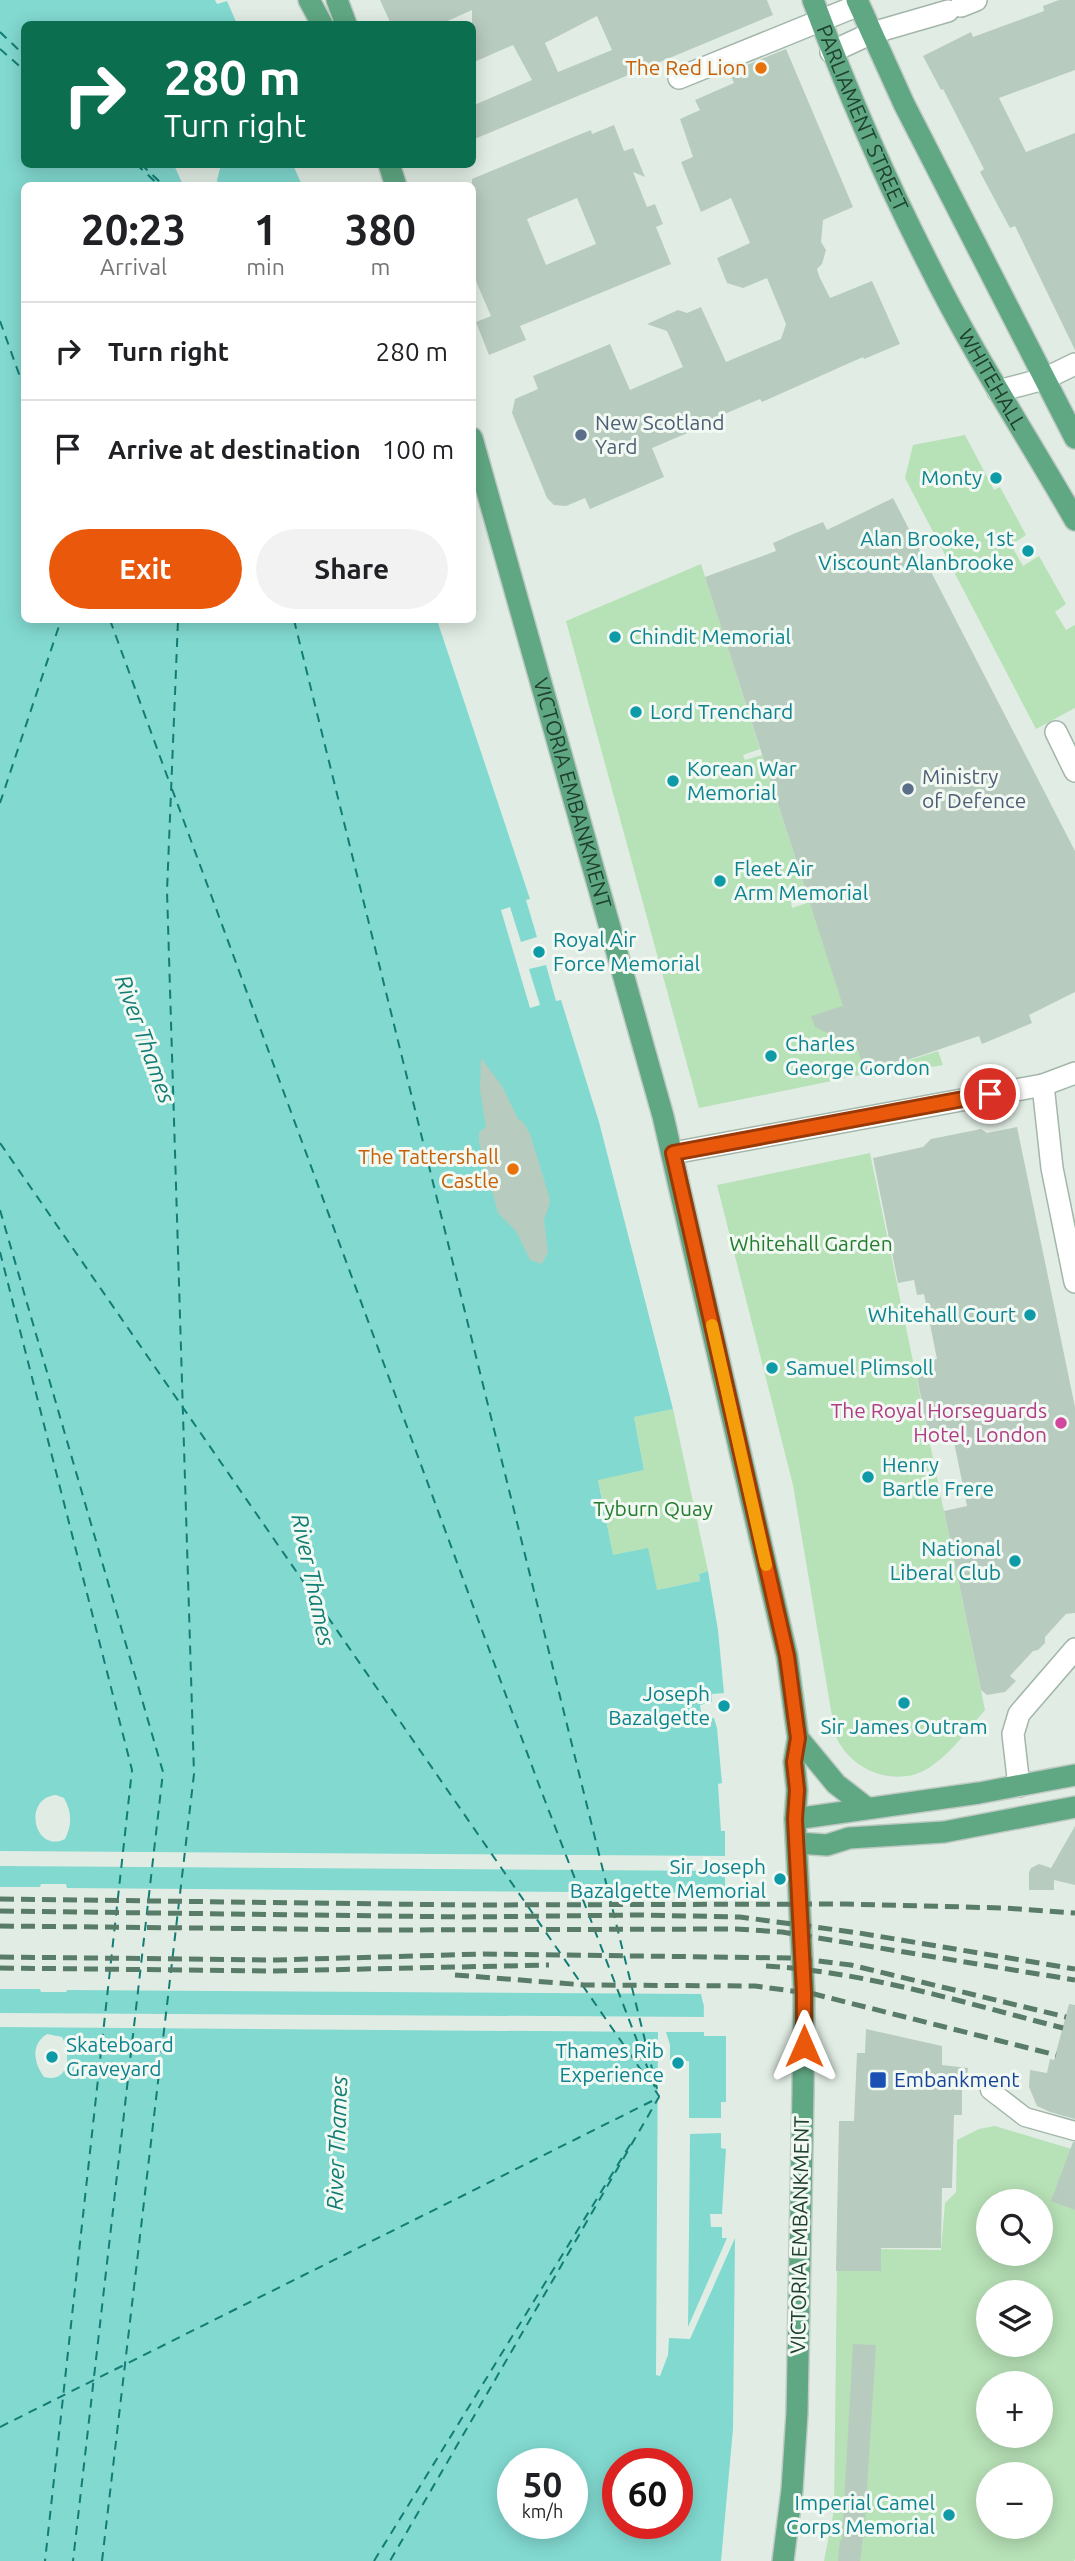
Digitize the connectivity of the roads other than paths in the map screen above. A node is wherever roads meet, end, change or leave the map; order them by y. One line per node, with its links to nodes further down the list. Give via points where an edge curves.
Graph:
1 (309, 0): 6 (main road)
2 (337, 0): 7 (main road)
3 (858, 2): 5 (street); 8 (main road, PARLIAMENT STREET)
4 (962, 6): 8 (street)
5 (816, 10): 9 (main road, PARLIAMENT STREET); 10 (street)
6 (320, 21)
7 (345, 21)
8 (873, 33): 9 (street); 11 (main road, PARLIAMENT STREET)
9 (831, 52): 12 (main road, PARLIAMENT STREET)
10 (679, 78)
11 (958, 212): 14 (main road, WHITEHALL)
12 (914, 236): 15 (main road, WHITEHALL)
13 (1075, 364): 14 (street)
14 (1044, 379): 15 (street); 16 (main road, WHITEHALL)
15 (999, 391): 18 (main road, WHITEHALL)
16 (1075, 438)
17 (476, 453): 23 (main road, VICTORIA EMBANKMENT)
18 (1075, 520)
19 (1056, 732): 20 (street)
20 (1075, 771)
21 (1075, 1073): 22 (street)
22 (1043, 1085): 23 (street); 24 (street, via 1052,1168)
23 (673, 1153): 26 (main road, VICTORIA EMBANKMENT, via 787,1656)
24 (1075, 1282)
25 (1075, 1649): 28 (street, via 1019,1714 1013,1734)
26 (798, 1738): 30 (main road, via 836,1784); 31 (main road, VICTORIA EMBANKMENT)
27 (1075, 1775): 28 (main road)
28 (1019, 1786): 30 (main road); 32 (main road)
29 (1075, 1807): 32 (main road)
30 (867, 1808): 31 (main road)
31 (795, 1819): 33 (main road, VICTORIA EMBANKMENT)
32 (1010, 1820): 33 (main road, via 944,1832)
33 (797, 1843): 36 (main road, VICTORIA EMBANKMENT, via 804,2022 799,2322 797,2413)
34 (990, 2090): 35 (street, via 1025,2117)
35 (1075, 2131)
36 (783, 2561)

